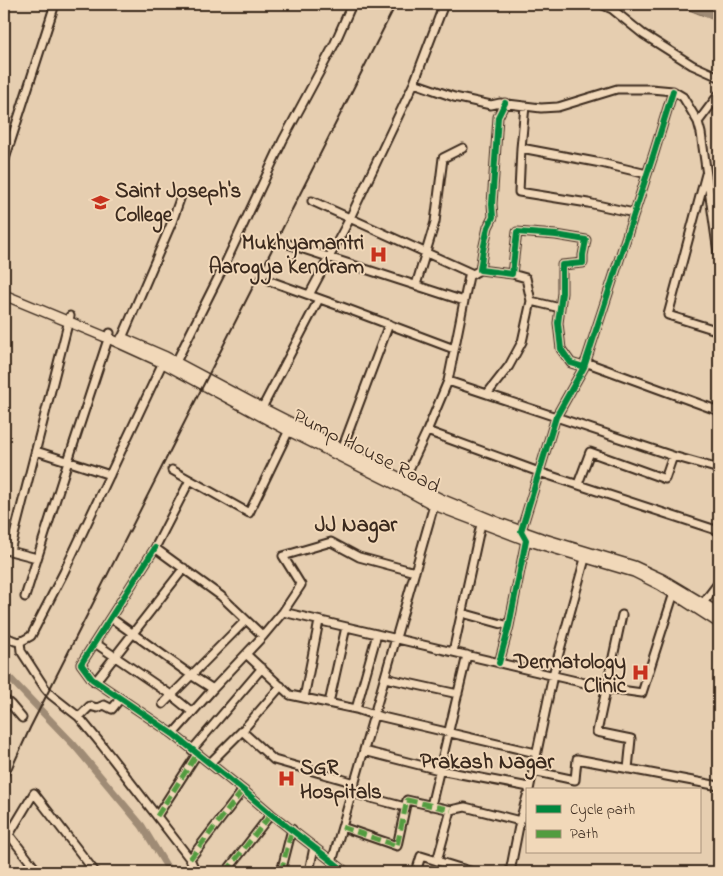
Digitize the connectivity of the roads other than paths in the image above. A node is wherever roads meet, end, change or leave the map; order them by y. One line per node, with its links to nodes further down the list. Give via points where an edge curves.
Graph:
1 (54, 4): 14 (street)
2 (352, 4): 44 (street)
3 (444, 4): 6 (street)
4 (602, 4): 5 (street, via 692,65)
5 (719, 77)
6 (414, 83): 9 (street, via 454,97 491,105); 20 (street)
7 (673, 91): 10 (street, via 617,89 558,107); 11 (street, via 683,97); 16 (street)
8 (719, 94): 11 (street)
9 (503, 103): 10 (street); 26 (street, via 498,117 493,217)
10 (525, 106): 13 (street)
11 (698, 122): 15 (street)
12 (463, 148): 23 (street, via 443,158 435,222)
13 (521, 148): 16 (street); 19 (street, via 520,192)
14 (4, 162)
15 (707, 171): 21 (street); 39 (street, via 668,315)
16 (647, 174): 19 (street)
17 (181, 196): 41 (street)
18 (312, 201): 20 (street)
19 (634, 212): 45 (street)
20 (349, 218): 23 (street); 24 (street)
21 (717, 227): 25 (street)
22 (285, 243): 24 (street)
23 (426, 252): 26 (street); 29 (street)
24 (329, 257): 29 (street); 32 (street)
25 (719, 260)
26 (477, 272): 27 (street); 34 (street, via 469,276)
27 (512, 274): 35 (street, via 526,278); 36 (street, via 517,232 586,240 582,263 562,265)
28 (270, 281): 32 (street)
29 (416, 285): 34 (street)
30 (4, 289): 37 (main road)
31 (4, 295): 37 (main road)
32 (309, 295): 33 (street)
33 (319, 299): 38 (street); 48 (street)
34 (464, 301): 42 (street)
35 (531, 301): 36 (street); 47 (street, via 522,342 509,366)
36 (560, 308): 45 (street, via 561,349 571,363)
37 (69, 319): 40 (main road); 54 (street)
38 (389, 324): 42 (street); 53 (street)
39 (719, 331)
40 (109, 336): 41 (main road); 43 (main road, Pump House Road); 56 (street)
41 (122, 338): 43 (main road)
42 (454, 349): 46 (street)
43 (164, 360): 44 (main road); 51 (main road, Pump House Road); 60 (street)
44 (176, 362): 48 (main road)
45 (584, 364): 49 (street); 50 (street)
46 (448, 381): 47 (street); 52 (street)
47 (487, 394): 50 (street)
48 (262, 408): 51 (main road)
49 (719, 411)
50 (556, 417): 55 (street); 59 (street)
51 (290, 427): 53 (main road); 61 (street, via 249,513); 64 (main road, Pump House Road)
52 (427, 431): 59 (street); 62 (street)
53 (342, 449): 62 (main road)
54 (36, 451): 56 (street); 70 (street)
55 (673, 456): 57 (street); 63 (street, via 665,479 590,452)
56 (68, 461): 60 (street); 72 (street)
57 (719, 469)
58 (172, 470): 61 (street)
59 (539, 472): 63 (street); 66 (street)
60 (110, 475): 94 (street, via 31,636)
61 (190, 480): 69 (street)
62 (404, 480): 66 (main road, via 441,499)
63 (578, 484): 67 (street)
64 (434, 505): 65 (main road, Pump House Road); 74 (street)
65 (481, 524): 68 (main road, Pump House Road); 80 (street)
66 (521, 531): 68 (street); 71 (main road)
67 (719, 531)
68 (526, 540): 71 (main road, Pump House Road); 87 (street)
69 (155, 548): 73 (street); 83 (street)
70 (7, 551): 72 (street)
71 (586, 555): 76 (main road, Pump House Road, via 634,572); 78 (main road, via 634,566); 103 (street)
72 (36, 558): 77 (street)
73 (184, 568): 84 (street); 90 (street)
74 (415, 572): 79 (street, via 359,557 331,542 284,556 301,585); 93 (street)
75 (719, 582): 78 (street)
76 (674, 593): 86 (main road, Pump House Road); 107 (street, via 642,693)
77 (25, 597)
78 (703, 602): 81 (main road)
79 (283, 612): 85 (street); 92 (street)
80 (462, 613): 87 (street); 96 (street)
81 (719, 613)
82 (622, 615): 107 (street)
83 (111, 618): 90 (street); 95 (street)
84 (246, 620): 92 (street); 102 (street)
85 (319, 621): 88 (street); 112 (street)
86 (719, 623)
87 (509, 626): 100 (street)
88 (346, 627): 91 (street); 114 (street)
89 (4, 634): 94 (street)
90 (133, 634): 99 (street); 102 (street)
91 (377, 634): 93 (street); 116 (street)
92 (263, 636): 97 (street)
93 (396, 639): 96 (street); 104 (street)
94 (20, 642): 119 (street, via 21,650 45,688)
95 (95, 643): 99 (street); 105 (street, via 81,664)
96 (453, 652): 98 (street)
97 (246, 654): 101 (street); 108 (street)
98 (467, 655): 100 (street); 109 (street)
99 (115, 656): 105 (street); 110 (street)
100 (500, 663): 103 (street)
101 (262, 668): 106 (street); 125 (street)
102 (191, 675): 108 (street); 110 (street)
103 (553, 675): 107 (street); 126 (street)
104 (385, 678): 109 (street); 118 (street)
105 (95, 682): 111 (street)
106 (281, 686): 112 (street, via 290,695); 121 (street)
107 (606, 688): 128 (street, via 597,732 632,738)
108 (213, 689): 117 (street)
109 (458, 694): 122 (street)
110 (171, 695): 115 (street); 117 (street)
111 (120, 698): 119 (street, via 112,709 104,704 97,708 90,706); 123 (street)
112 (304, 698): 114 (street)
113 (4, 699): 120 (street)
114 (329, 703): 116 (street)
115 (163, 704)
116 (356, 709): 118 (street)
117 (192, 712): 123 (street)
118 (374, 715): 122 (street); 124 (street)
119 (79, 717): 141 (street)
120 (22, 718)
121 (242, 731): 127 (street); 131 (street, via 274,760)
122 (448, 733): 126 (street); 129 (street)
123 (173, 734): 125 (street)
124 (364, 751): 129 (street); 131 (street)
125 (195, 752): 127 (street); 141 (street)
126 (536, 753): 130 (street)
127 (210, 764): 134 (street)
128 (628, 769): 130 (street, via 577,759 575,780); 132 (street)
129 (439, 770): 133 (street); 137 (street)
130 (533, 771): 133 (street)
131 (355, 783): 135 (street)
132 (719, 786)
133 (529, 788)
134 (243, 790): 140 (street); 148 (street)
135 (352, 793): 138 (street); 143 (street)
136 (526, 799): 142 (street)
137 (431, 806): 138 (street, via 407,800); 139 (street)
138 (405, 807): 143 (street, via 397,846)
139 (451, 810): 142 (street, via 465,807); 149 (street)
140 (271, 814): 144 (street); 154 (street)
141 (156, 816): 148 (street)
142 (520, 820): 160 (street)
143 (342, 827): 150 (street)
144 (292, 829): 147 (street); 155 (street)
145 (6, 830): 146 (street); 151 (street); 152 (street, via 34,793)
146 (4, 843)
147 (314, 847): 150 (street); 156 (street)
148 (190, 859): 153 (street)
149 (437, 861): 158 (street, via 421,856); 159 (street)
150 (332, 862): 157 (street)
151 (38, 872)
152 (95, 872)
153 (196, 872)
154 (226, 872)
155 (281, 872)
156 (309, 872)
157 (346, 872)
158 (416, 872)
159 (473, 872)
160 (510, 872)

